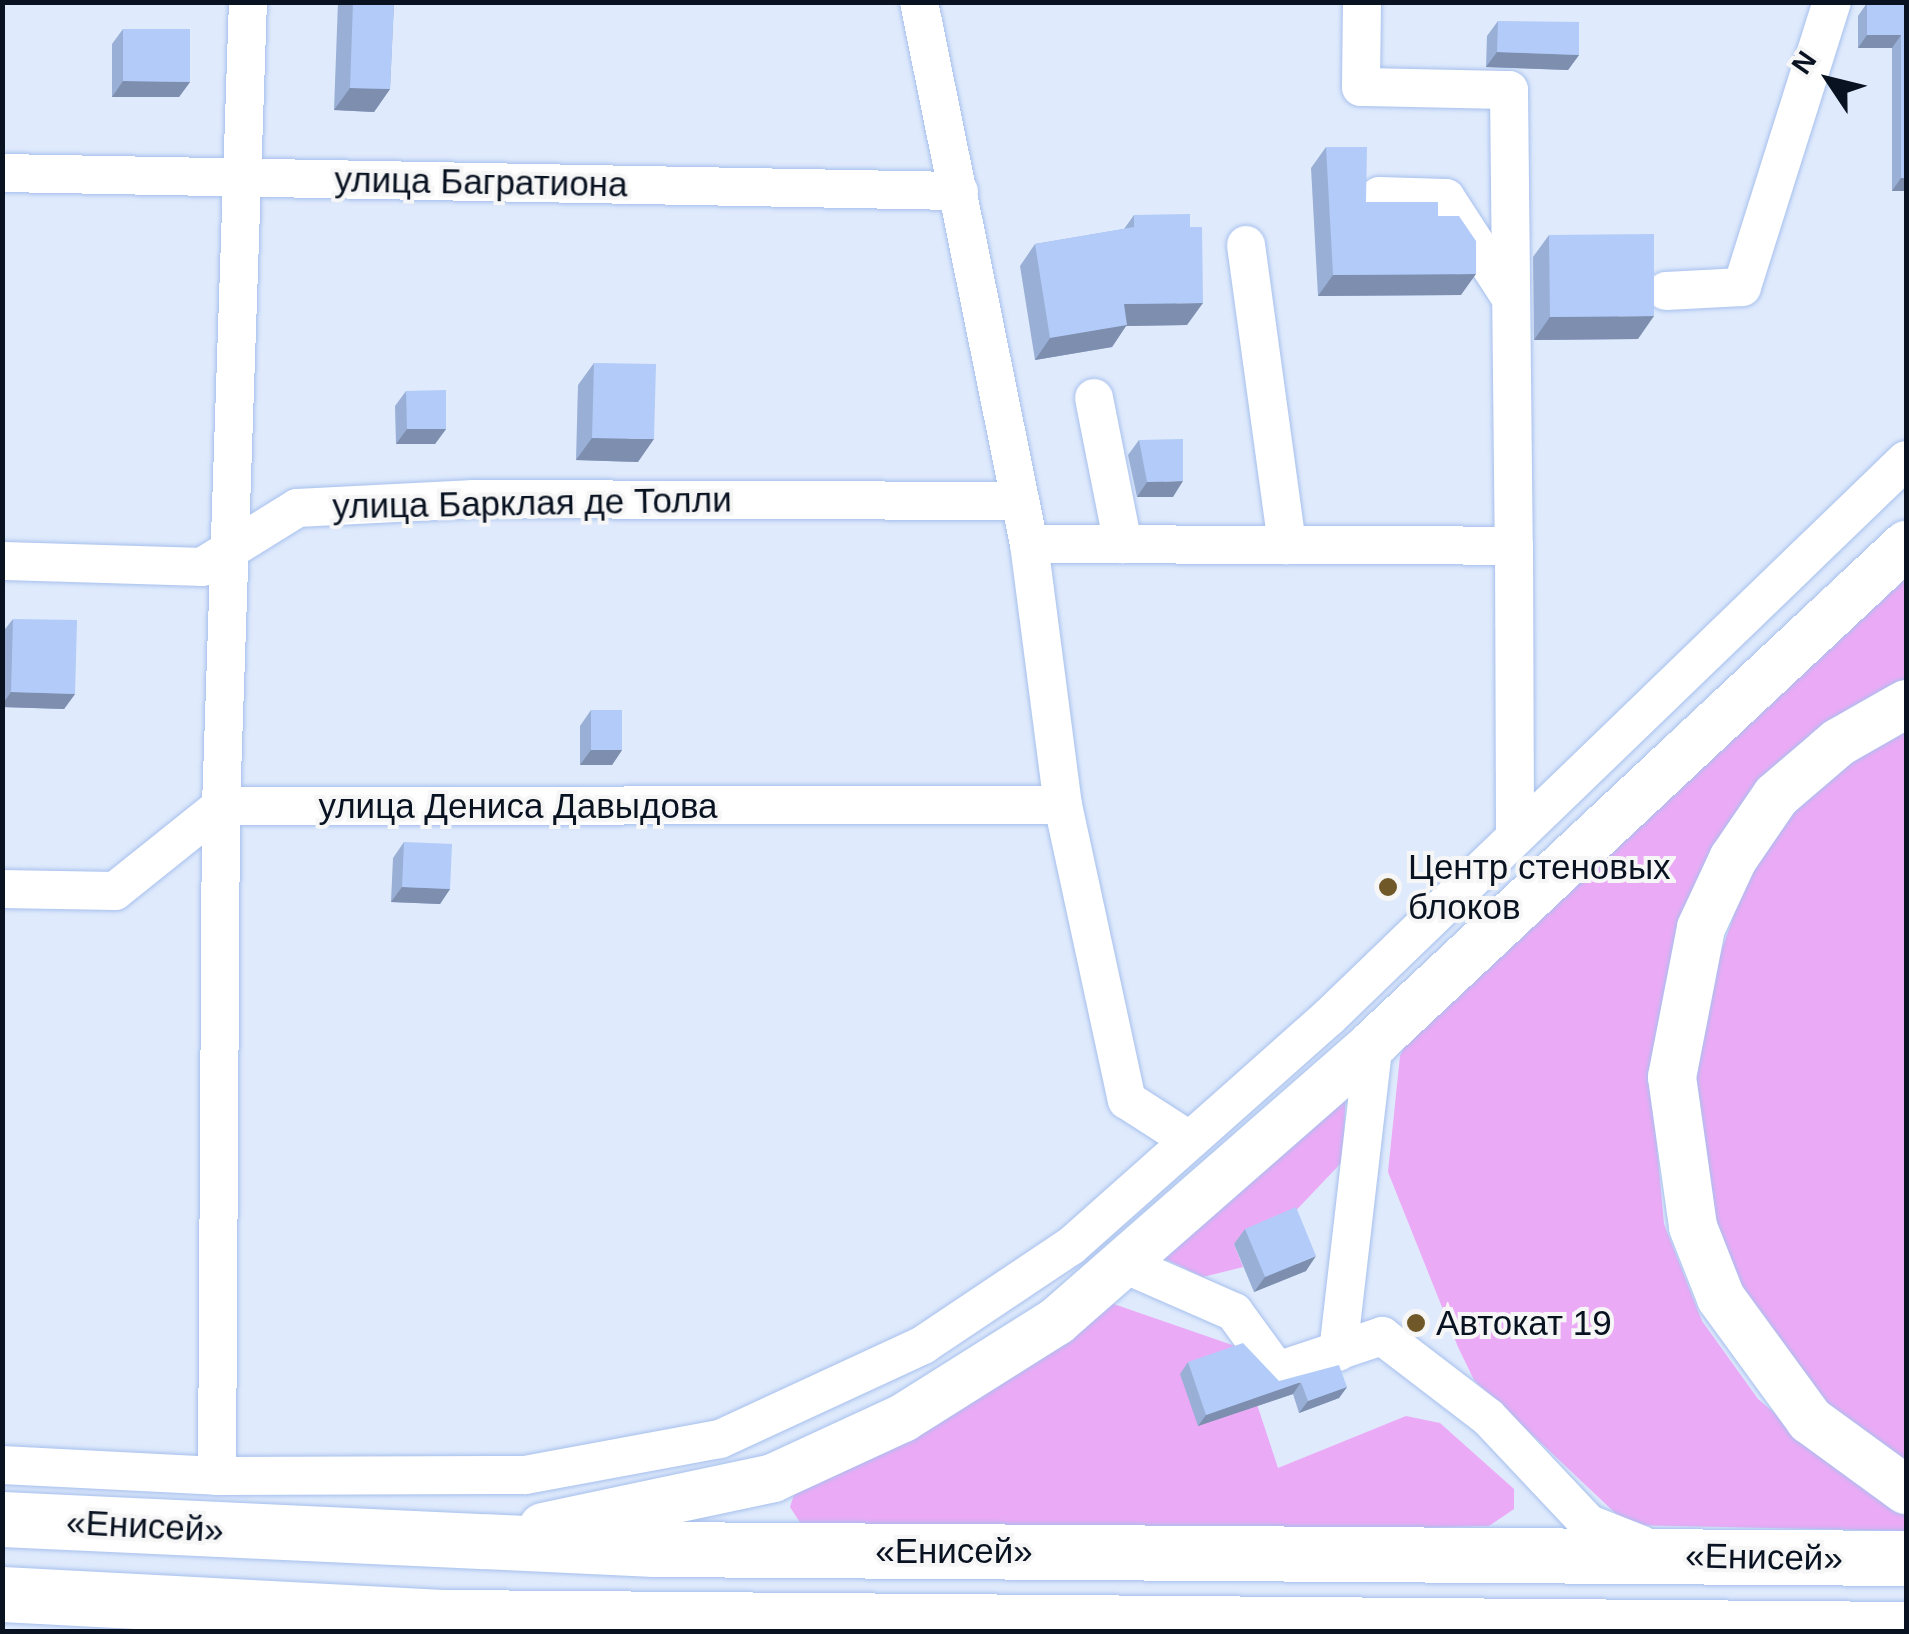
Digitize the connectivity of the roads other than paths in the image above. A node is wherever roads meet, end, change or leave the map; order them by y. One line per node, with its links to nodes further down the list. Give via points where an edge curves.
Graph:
1 (248, 2): 6 (street)
2 (919, 2): 7 (street)
3 (1362, 2): 11 (street, via 1361,87 1509,90)
4 (1832, 2): 10 (street, via 1742,287)
5 (2, 173): 6 (street, улица Багратиона)
6 (245, 177): 7 (street, улица Багратиона); 20 (street)
7 (959, 191): 14 (street)
8 (1378, 196): 11 (street, via 1446,198)
9 (1246, 244): 17 (street)
10 (1666, 291)
11 (1510, 297): 19 (street)
12 (1094, 398): 16 (street)
13 (1906, 460): 25 (street)
14 (1019, 501): 15 (street); 20 (street, улица Барклая де Толли, via 474,499 296,508)
15 (1029, 544): 16 (street); 23 (street)
16 (1122, 544): 17 (street)
17 (1287, 545): 19 (street)
18 (1906, 545): 27 (main road)
19 (1514, 546): 25 (street)
20 (234, 549): 21 (street, улица Барклая де Толли, via 202,567); 24 (street)
21 (2, 561)
22 (1906, 704): 33 (main road, via 1839,742 1776,796 1733,859 1691,964 1672,1077 1689,1208 1722,1298 1810,1420)
23 (1063, 805): 24 (street, улица Дениса Давыдова); 28 (street, via 1127,1100)
24 (222, 806): 26 (street, via 115,891); 32 (street)
25 (1515, 828): 28 (street, via 1328,1018)
26 (2, 889)
27 (1374, 1044): 29 (main road); 30 (street)
28 (1189, 1140): 32 (street, via 1071,1246 923,1345 720,1439 524,1475)
29 (1128, 1266): 30 (street, via 1234,1312 1277,1371); 35 (main road, via 904,1418 773,1478 601,1521)
30 (1338, 1352): 36 (street, via 1382,1336 1488,1417 1589,1524)
31 (2, 1465): 32 (street)
32 (217, 1476)
33 (1906, 1490)
34 (2, 1519): 35 (highway, «Енисей»)
35 (412, 1540): 36 (highway, «Енисей»)
36 (1694, 1556): 37 (highway, «Енисей»)
37 (1906, 1558)
38 (2, 1594): 39 (highway, «Енисей»)
39 (446, 1617): 40 (highway, «Енисей»); 41 (highway)
40 (1906, 1629)
41 (584, 1632)

